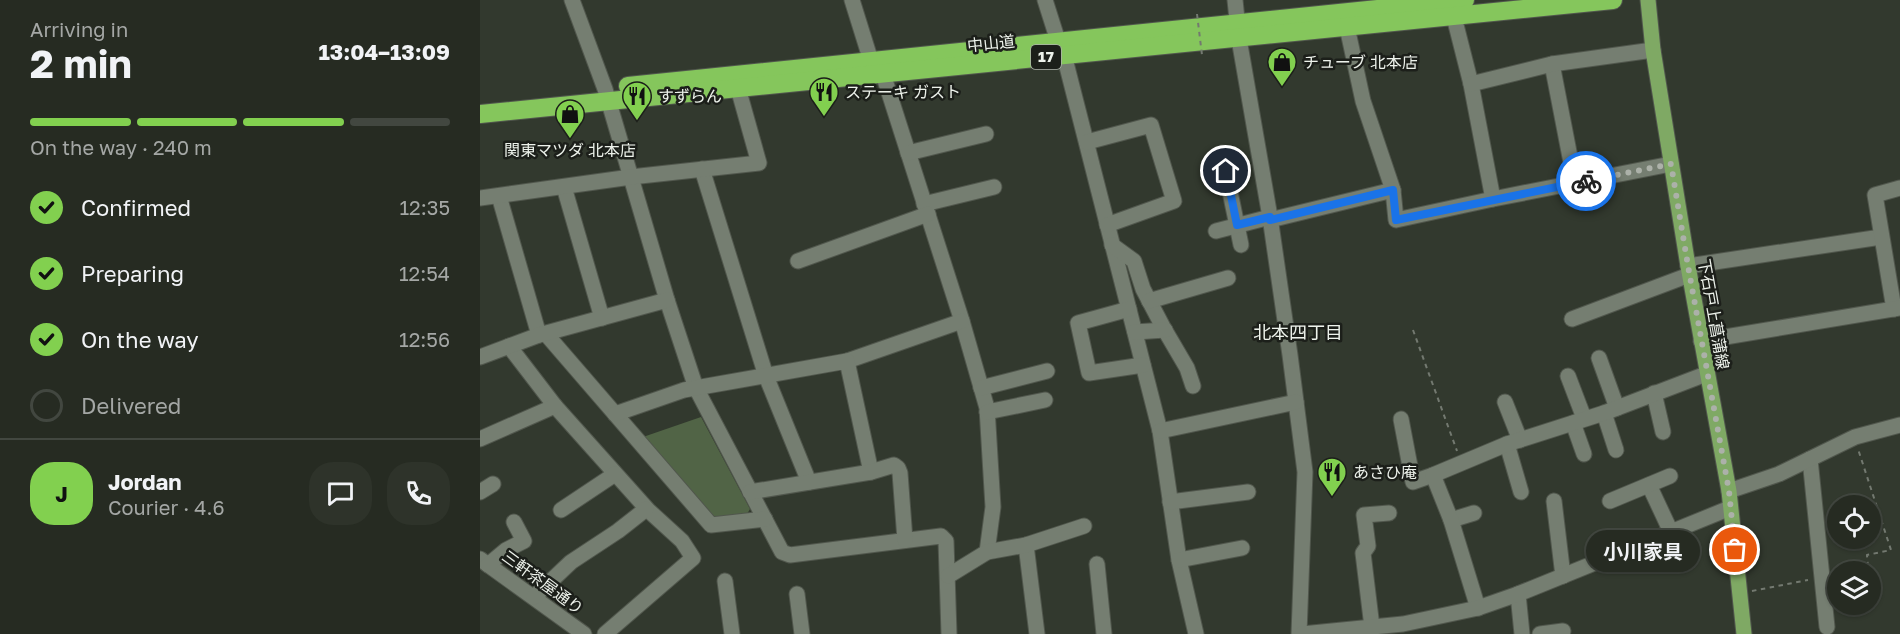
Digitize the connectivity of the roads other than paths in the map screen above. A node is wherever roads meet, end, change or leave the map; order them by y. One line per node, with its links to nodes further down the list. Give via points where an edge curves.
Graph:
1 (572, 0): 17 (street)
2 (852, 0): 14 (street)
3 (1046, 0): 11 (street)
4 (1234, 0): 10 (street)
5 (1465, 0): 10 (highway, 中山道 / 17)
6 (1613, 0): 8 (highway, 中山道 / 17)
7 (1648, 0): 12 (main road, 下石戸上菖蒲線)
8 (1454, 17): 9 (highway, 中山道 / 17); 15 (street)
9 (1347, 27): 10 (highway, 中山道 / 17); 31 (street, via 1363,101)
10 (1239, 32): 11 (highway, 中山道 / 17); 36 (street)
11 (1061, 48): 14 (highway, 中山道 / 17); 21 (street)
12 (1653, 50): 13 (street); 24 (main road, 下石戸上菖蒲線)
13 (1552, 64): 15 (street); 27 (street)
14 (877, 68): 16 (highway, 中山道 / 17); 17 (highway, 中山道 / 17); 22 (street)
15 (1471, 84): 34 (street)
16 (738, 88): 17 (highway, 中山道 / 17); 25 (street, via 759,163)
17 (607, 94): 18 (highway, 中山道 / 17); 19 (highway, 中山道 / 17); 26 (street)
18 (480, 102)
19 (480, 114)
20 (986, 134): 22 (street)
21 (1087, 142): 37 (street); 37 (street, via 1151,126 1174,201)
22 (908, 153): 35 (street)
23 (1222, 153): 38 (street)
24 (1671, 164): 27 (street); 45 (main road, 下石戸上菖蒲線)
25 (702, 168): 26 (street); 65 (street)
26 (631, 177): 29 (street); 47 (street)
27 (1575, 183): 34 (street)
28 (994, 186): 35 (street)
29 (564, 187): 32 (street); 51 (street)
30 (1900, 188): 40 (street, via 1875,195)
31 (1393, 190): 34 (street, via 1396,220); 36 (street)
32 (499, 196): 33 (street); 56 (street)
33 (480, 198)
34 (1492, 199)
35 (926, 209): 44 (street); 53 (street)
36 (1270, 219): 38 (street); 72 (street)
37 (1107, 225): 41 (street)
38 (1237, 225): 39 (street); 42 (street)
39 (1216, 231)
40 (1881, 237): 43 (street); 45 (street)
41 (1113, 245): 48 (street, via 1134,261); 50 (street)
42 (1241, 245)
43 (1893, 260): 49 (street)
44 (798, 261)
45 (1689, 271): 52 (street); 57 (main road, 下石戸上菖蒲線)
46 (1228, 278): 48 (street)
47 (667, 300): 51 (street); 68 (street)
48 (1149, 301): 54 (street)
49 (1897, 308): 57 (street)
50 (1129, 309): 55 (street); 62 (street, via 1078,323 1089,373)
51 (602, 318): 56 (street)
52 (1572, 319)
53 (962, 321): 61 (street); 69 (street)
54 (1165, 330): 55 (street); 67 (street)
55 (1135, 332): 62 (street)
56 (543, 334): 58 (street); 77 (street)
57 (1701, 341): 64 (main road, 下石戸上菖蒲線)
58 (509, 346): 59 (street); 74 (street)
59 (480, 357)
60 (1599, 358): 75 (street)
61 (847, 361): 65 (street); 88 (street)
62 (1143, 364): 81 (street)
63 (1047, 370): 69 (street)
64 (1707, 374): 70 (street); 94 (main road, 下石戸上菖蒲線)
65 (766, 376): 68 (street); 92 (street)
66 (1568, 376): 79 (street)
67 (1193, 386)
68 (696, 388): 77 (street); 95 (street)
69 (981, 388): 76 (street)
70 (1654, 393): 75 (street); 82 (street)
71 (1045, 400): 76 (street)
72 (1296, 402): 81 (street); 136 (street, via 1305,472)
73 (1505, 402): 84 (street)
74 (555, 406): 83 (street); 89 (street)
75 (1610, 410): 79 (street); 85 (street)
76 (987, 412): 114 (street, via 993,507)
77 (615, 414): 106 (street, via 711,525)
78 (1401, 419): 90 (street, via 1413,482)
79 (1579, 421): 84 (street); 86 (street)
80 (1900, 426): 87 (street, via 1855,437)
81 (1160, 431): 100 (street)
82 (1663, 432)
83 (480, 439)
84 (1513, 442): 90 (street); 97 (street)
85 (1616, 450)
86 (1584, 454)
87 (1810, 459): 94 (street); 126 (street)
88 (871, 471): 92 (street); 111 (street, via 894,465 898,468)
89 (615, 474): 101 (street); 103 (street)
90 (1433, 475): 107 (street)
91 (1670, 476): 93 (street)
92 (809, 482): 95 (street)
93 (1649, 485): 99 (street); 110 (street)
94 (1729, 491): 102 (main road, 下石戸上菖蒲線)
95 (750, 492): 106 (street)
96 (1248, 492): 100 (street)
97 (1521, 492)
98 (1554, 501): 119 (street)
99 (1610, 501)
100 (1170, 502): 115 (street)
101 (646, 508): 123 (street, via 571,562); 129 (street, via 682,541 693,558)
102 (1730, 508): 110 (street); 139 (main road, 下石戸上菖蒲線)
103 (561, 510)
104 (1389, 513): 125 (street, via 1364,515 1368,546 1363,553)
105 (1474, 513): 107 (street)
106 (765, 519): 111 (street, via 786,555)
107 (1451, 520): 124 (street)
108 (514, 522): 116 (street, via 524,541)
109 (1084, 526): 112 (street)
110 (1671, 532): 119 (street)
111 (905, 540): 118 (street, via 944,538)
112 (1026, 545): 114 (street); 133 (street)
113 (1242, 548): 115 (street)
114 (987, 552): 118 (street)
115 (1179, 560): 135 (street)
116 (484, 562): 123 (street, 三軒茶屋通り)
117 (1097, 564): 134 (street)
118 (948, 576): 132 (street)
119 (1563, 576): 122 (street)
120 (725, 581): 130 (street)
121 (797, 594): 131 (street)
122 (1518, 594): 124 (street); 137 (street)
123 (534, 597): 128 (street, 三軒茶屋通り)
124 (1478, 608): 125 (street)
125 (1372, 627): 136 (street)
126 (1827, 627)
127 (1563, 631): 138 (street)
128 (584, 634)
129 (605, 634)
130 (732, 634)
131 (802, 634)
132 (949, 634)
133 (1037, 634)
134 (1104, 634)
135 (1196, 634)
136 (1300, 634)
137 (1521, 634)
138 (1540, 634)
139 (1744, 634)

